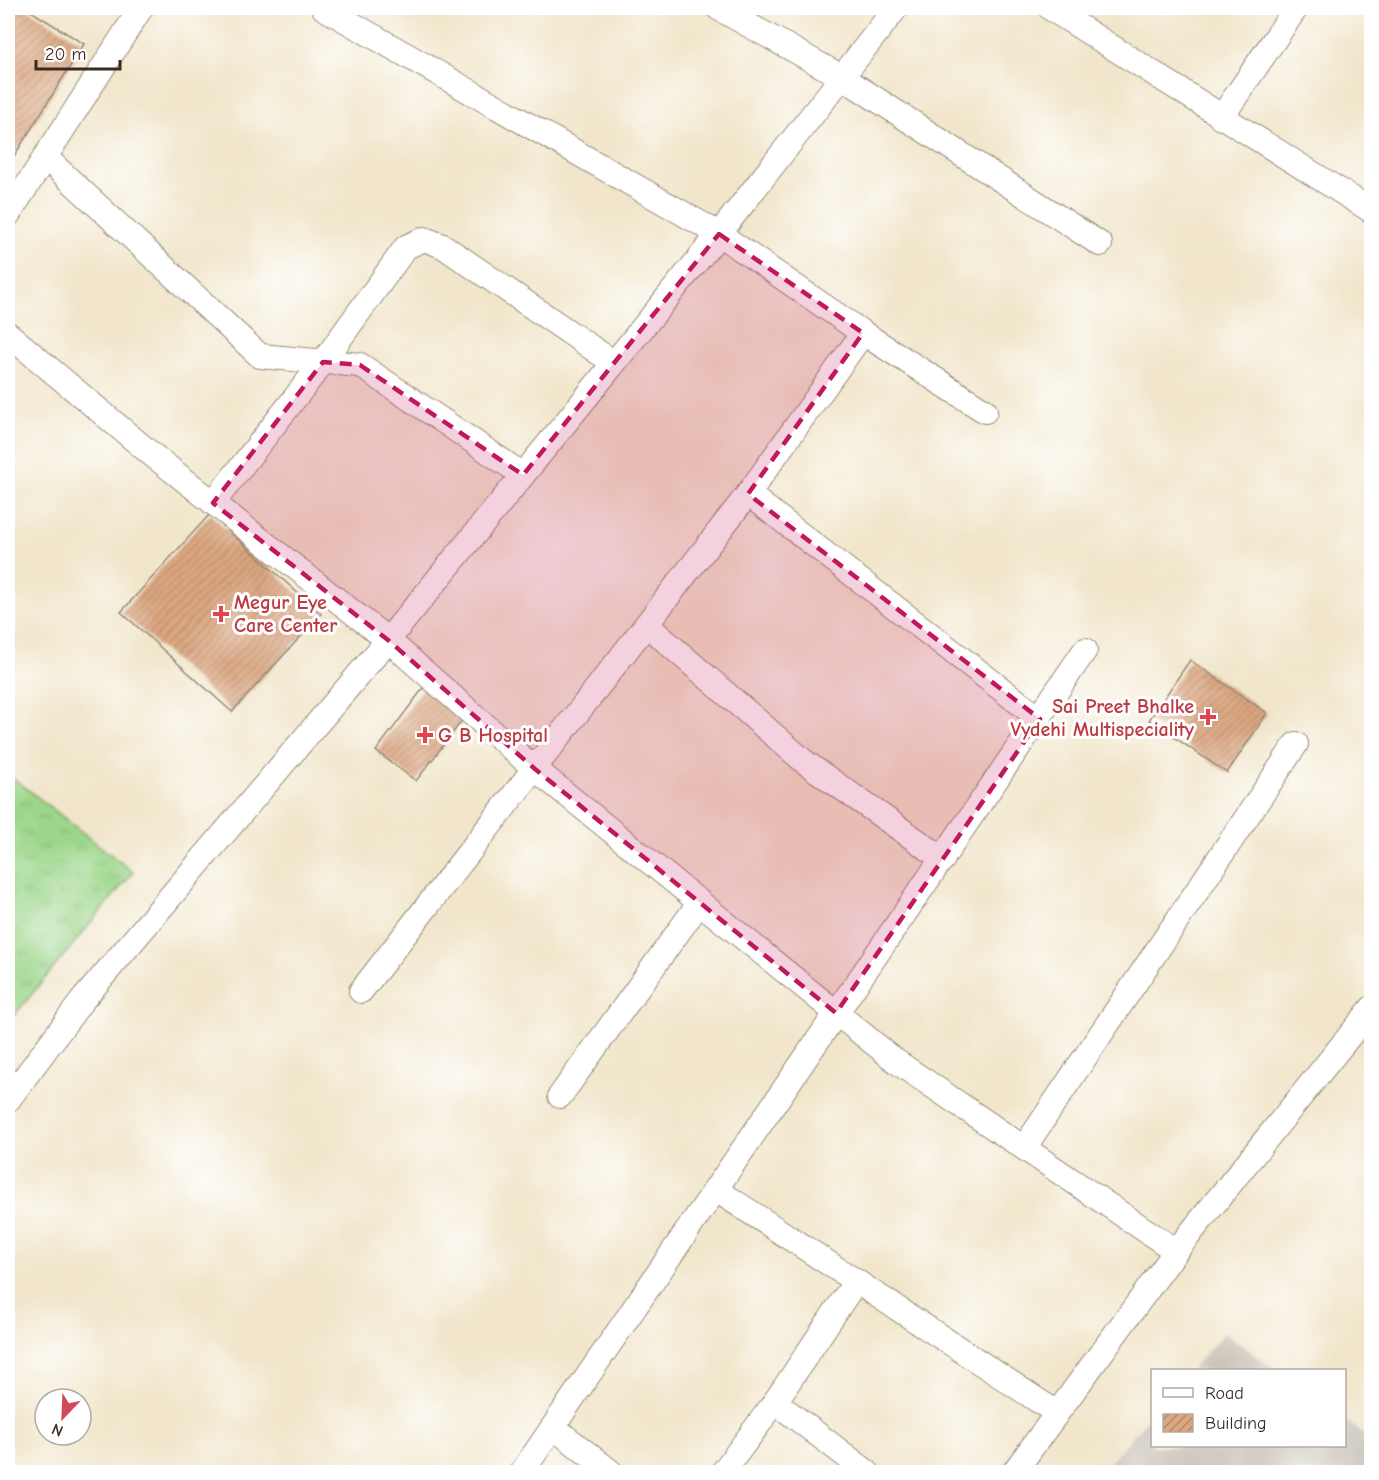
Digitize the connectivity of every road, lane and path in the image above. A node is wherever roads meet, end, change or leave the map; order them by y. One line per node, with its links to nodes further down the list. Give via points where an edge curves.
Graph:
1 (141, 8): 9 (street)
2 (324, 8): 12 (street)
3 (718, 8): 7 (street)
4 (896, 8): 7 (street)
5 (1050, 8): 8 (street)
6 (1296, 8): 8 (street)
7 (842, 77): 12 (street); 13 (street)
8 (1221, 118): 10 (street)
9 (45, 157): 11 (street); 16 (street, via 260,356)
10 (1371, 211)
11 (8, 215)
12 (719, 234): 14 (street); 17 (street)
13 (1100, 243)
14 (863, 333): 18 (street); 20 (street)
15 (8, 334): 21 (street)
16 (323, 362): 17 (street, via 406,247 424,239 443,246); 19 (street, via 360,365); 21 (street)
17 (614, 363): 19 (street)
18 (985, 411)
19 (523, 475): 23 (street)
20 (747, 494): 22 (street); 25 (street)
21 (213, 503): 23 (street)
22 (647, 625): 27 (street); 28 (street, via 806,763)
23 (388, 640): 27 (street); 34 (street, via 81,1002)
24 (1085, 651): 25 (street)
25 (1040, 719): 28 (street)
26 (1296, 744): 35 (street)
27 (535, 769): 29 (street); 30 (street)
28 (943, 859): 32 (street)
29 (700, 902): 32 (street); 33 (street)
30 (361, 992)
31 (1371, 1008): 37 (street)
32 (836, 1013): 35 (street, via 897,1062); 36 (street)
33 (560, 1096)
34 (8, 1100)
35 (1024, 1148): 37 (street)
36 (715, 1189): 38 (street); 41 (street)
37 (1176, 1251): 40 (street)
38 (856, 1281): 39 (street); 40 (street)
39 (775, 1402): 44 (street); 45 (street)
40 (1057, 1413): 46 (street)
41 (553, 1427): 42 (street); 43 (street)
42 (522, 1473)
43 (610, 1473)
44 (723, 1473)
45 (867, 1473)
46 (1014, 1473)

